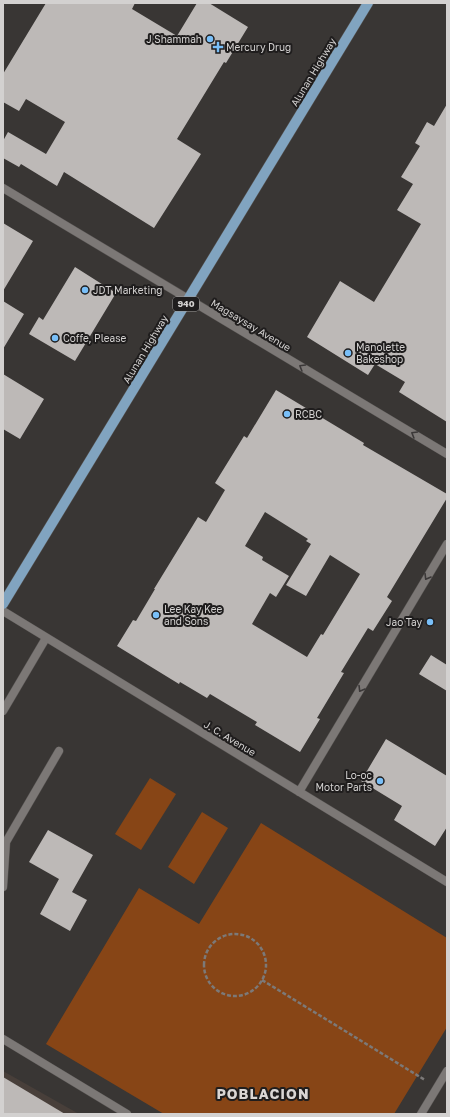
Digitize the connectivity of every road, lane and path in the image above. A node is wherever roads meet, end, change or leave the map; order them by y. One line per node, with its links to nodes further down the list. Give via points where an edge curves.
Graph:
1 (368, 3): 3 (main road, Alunan Highway / 940)
2 (3, 188): 3 (street, Magsaysay Avenue)
3 (189, 300): 4 (street, Magsaysay Avenue, one-way to 3); 6 (main road, Alunan Highway / 940)
4 (447, 454)
5 (447, 544): 11 (street, one-way to 11)
6 (3, 604)
7 (3, 611): 8 (street, J. C. Avenue)
8 (46, 638): 9 (street); 11 (street, J. C. Avenue)
9 (3, 711)
10 (59, 751): 12 (street)
11 (299, 792): 13 (street, J. C. Avenue)
12 (5, 841): 14 (street)
13 (447, 882)
14 (3, 887)
15 (262, 980): 15 (path, via 254,990 242,995 229,995 218,990 209,980 205,968 206,955 212,944 222,936 248,936 258,944 264,955 266,968); 18 (path)
16 (3, 1039): 19 (street)
17 (447, 1071): 18 (street)
18 (437, 1088): 20 (street)
19 (127, 1114)
20 (421, 1114)

